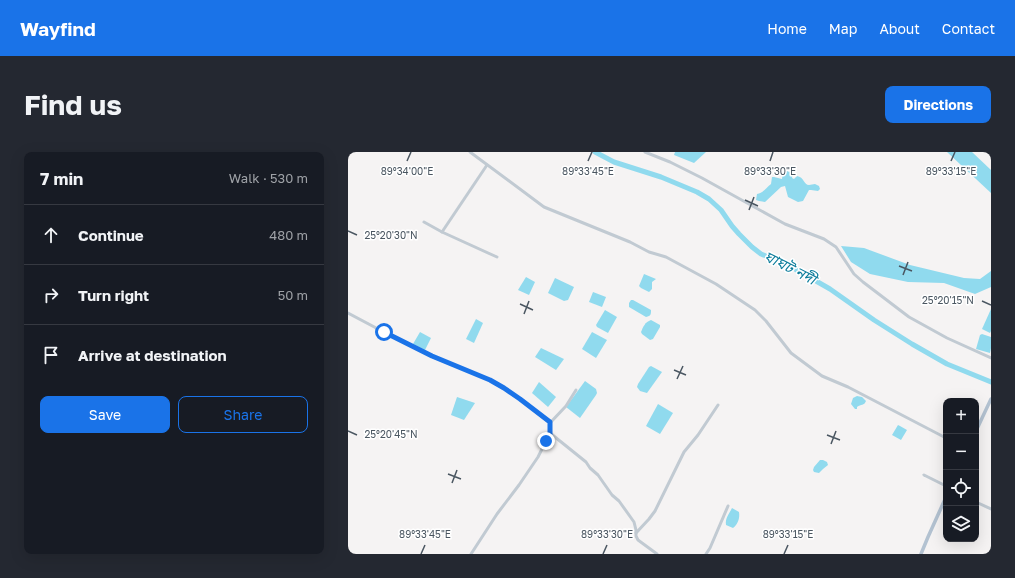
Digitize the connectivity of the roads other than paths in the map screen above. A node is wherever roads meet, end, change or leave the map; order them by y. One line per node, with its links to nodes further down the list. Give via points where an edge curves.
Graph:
1 (470, 152): 3 (street)
2 (645, 152): 8 (street, via 702,178 785,224 824,239 836,247 854,274 909,317)
3 (487, 165): 5 (street); 15 (street, via 544,207 666,257 716,284 755,310 791,353 822,376)
4 (424, 222): 5 (street)
5 (442, 232): 6 (street)
6 (497, 257)
7 (348, 313): 12 (street, via 432,356 490,380)
8 (991, 358)
9 (576, 390): 12 (street, via 566,406)
10 (991, 399): 13 (main road)
11 (718, 405): 22 (street, via 684,452 649,519)
12 (550, 422): 14 (street)
13 (979, 425)
14 (550, 433): 22 (street, via 598,475 634,522); 23 (street, via 519,486)
15 (943, 436)
16 (924, 475): 17 (street)
17 (943, 484)
18 (979, 503): 21 (street)
19 (943, 504): 26 (main road)
20 (728, 506): 25 (street)
21 (991, 509)
22 (636, 533): 24 (street, via 638,540)
23 (471, 554)
24 (658, 554)
25 (706, 554)
26 (921, 554)

